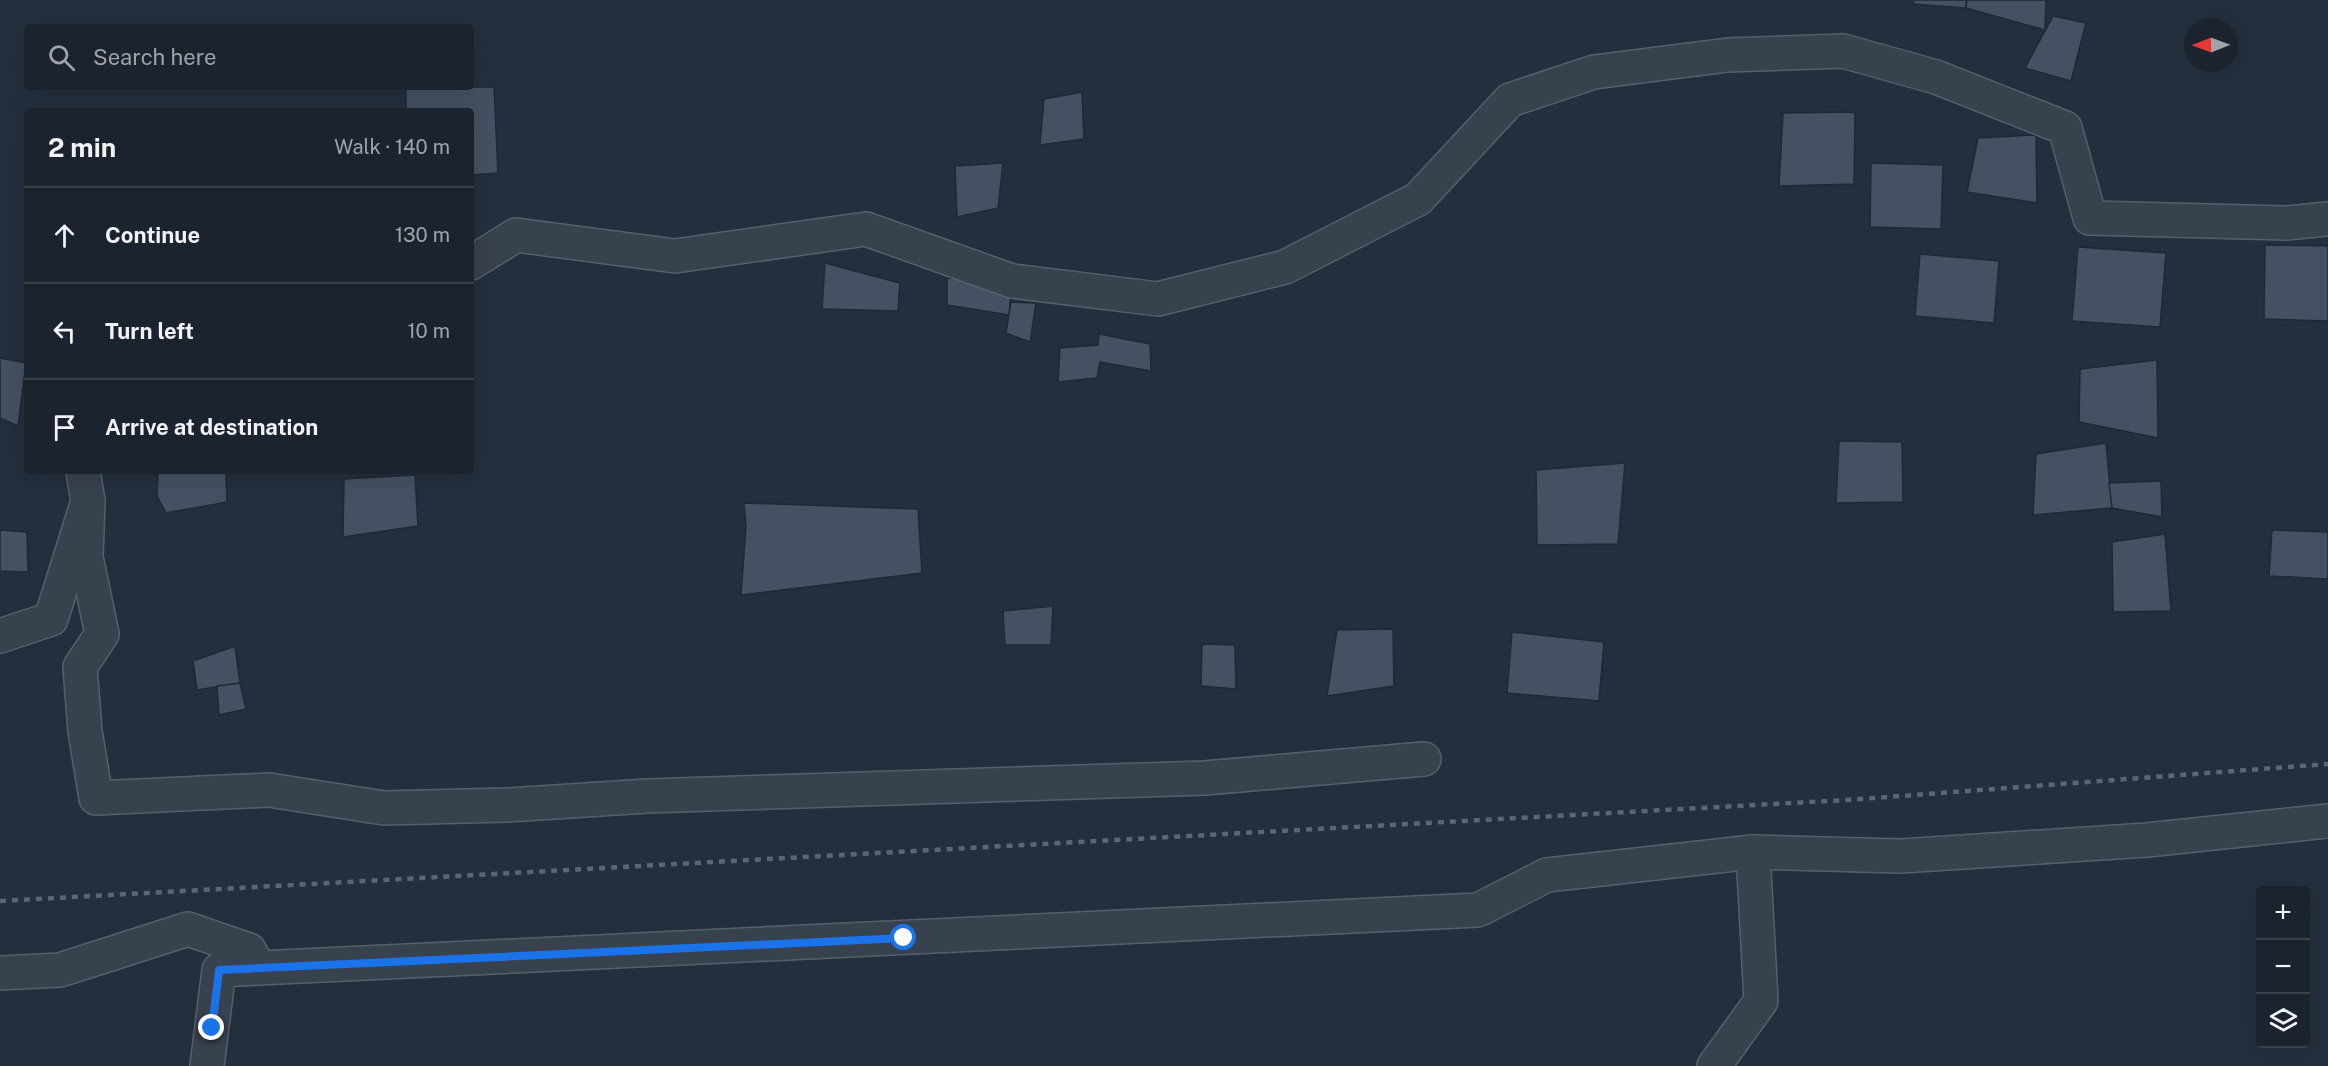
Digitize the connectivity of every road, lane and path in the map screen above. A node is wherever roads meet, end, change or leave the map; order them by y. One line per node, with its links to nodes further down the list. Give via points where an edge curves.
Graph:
1 (2328, 219): 2 (street, via 2286,223 2090,218 2065,128 1936,77 1843,51 1728,55 1594,72 1510,100 1418,199 1285,267 1158,299 1012,281 866,229 675,256 516,235)
2 (474, 261)
3 (86, 486): 4 (street, via 51,619); 5 (street, via 86,557 102,634 80,667 96,798 269,790 384,808 507,805 647,796 1205,778)
4 (0, 636)
5 (1424, 759)
6 (2328, 821): 7 (street, via 2147,840 1901,856)
7 (1753, 852): 8 (street, via 1547,875 1478,910); 11 (street, via 1761,1000)
8 (259, 969): 9 (street, via 249,950 188,929 60,970); 10 (street, via 219,970)
9 (0, 973)
10 (207, 1066)
11 (1714, 1066)

